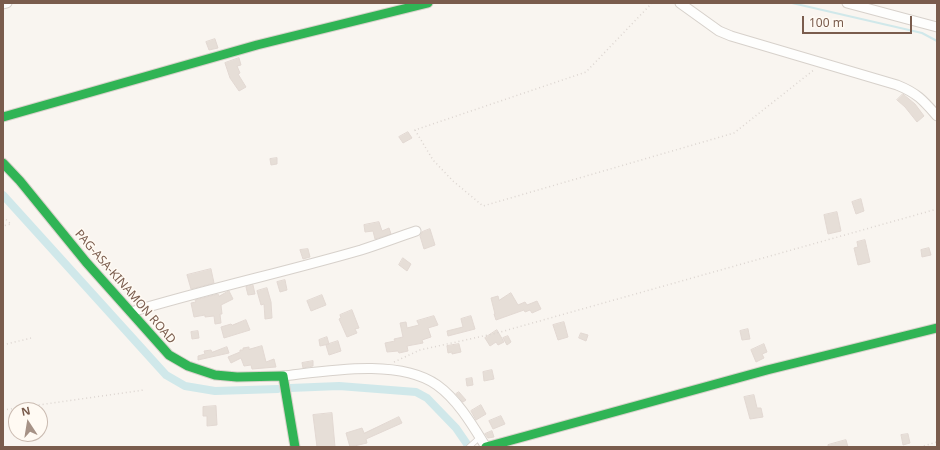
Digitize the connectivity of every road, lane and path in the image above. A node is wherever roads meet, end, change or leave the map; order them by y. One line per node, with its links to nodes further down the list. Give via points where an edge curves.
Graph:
1 (7, 3): 6 (street)
2 (428, 3): 9 (street, via 257,45)
3 (652, 3): 8 (path, via 586,72 415,130 433,160 483,206 734,133)
4 (680, 3): 8 (street, via 719,31)
5 (847, 3): 7 (street)
6 (3, 4)
7 (937, 27)
8 (823, 63): 10 (street, via 908,90 918,95)
9 (3, 116)
10 (937, 116)
11 (3, 163): 16 (street, PAG-ASA-KINAMON ROAD)
12 (937, 209): 20 (path, via 497,333 420,350)
13 (3, 217): 14 (path, via 11,224)
14 (3, 226)
15 (416, 231): 16 (street, via 312,264 191,294)
16 (131, 312): 21 (street, PAG-ASA-KINAMON ROAD, via 178,362 215,375)
17 (937, 328): 28 (street, via 759,372)
18 (31, 338): 19 (path)
19 (3, 345)
20 (393, 363)
21 (283, 376): 24 (street, via 380,369 412,374 439,386 463,412); 26 (street)
22 (144, 390): 23 (path)
23 (3, 410)
24 (480, 438): 27 (lane); 28 (street)
25 (937, 442): 29 (path)
26 (295, 447)
27 (469, 447)
28 (486, 447)
29 (920, 447)

